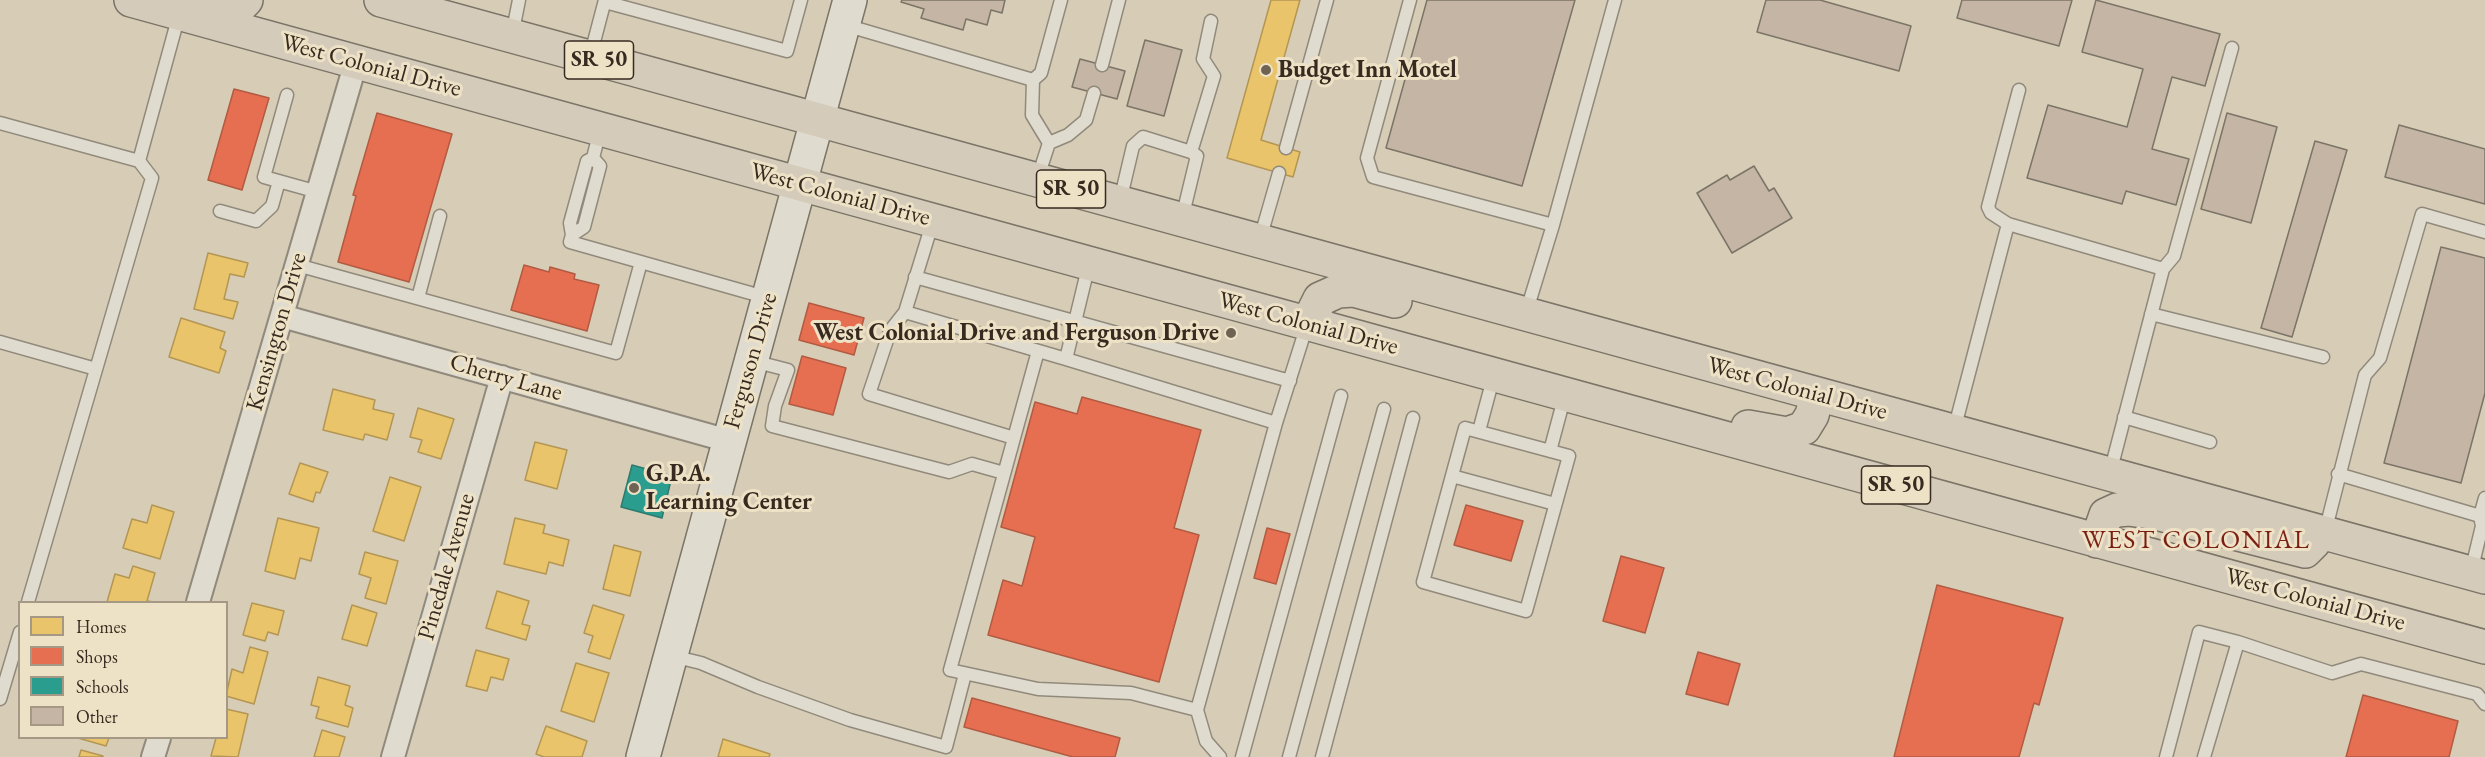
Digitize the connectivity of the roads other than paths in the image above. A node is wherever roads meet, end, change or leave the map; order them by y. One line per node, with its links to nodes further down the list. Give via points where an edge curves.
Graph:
1 (131, 0): 12 (highway, West Colonial Drive / SR 50)
2 (246, 0): 12 (highway, via 241,5 221,8)
3 (519, 0): 15 (lane)
4 (801, 0): 11 (lane, via 787,51)
5 (1061, 0): 20 (lane, via 1041,73)
6 (1119, 0): 19 (lane)
7 (1327, 0): 28 (lane)
8 (1410, 0): 44 (lane, via 1367,158 1373,177)
9 (1615, 0): 44 (lane)
10 (386, 1): 15 (highway, West Colonial Drive / SR 50)
11 (605, 1): 17 (lane)
12 (186, 7): 18 (highway, West Colonial Drive / SR 50); 30 (lane)
13 (847, 12): 20 (lane); 24 (street, Ferguson Drive)
14 (1211, 21): 29 (lane, via 1203,59 1215,76)
15 (512, 36): 17 (highway, West Colonial Drive / SR 50)
16 (2232, 48): 51 (lane, via 2174,256)
17 (590, 58): 24 (highway, West Colonial Drive / SR 50)
18 (356, 62): 26 (highway, West Colonial Drive / SR 50); 35 (street, Kensington Drive)
19 (1102, 65)
20 (1033, 80): 27 (lane, via 1032,115)
21 (2019, 90): 43 (lane, via 1988,207)
22 (1094, 93): 27 (lane, via 1086,120 1068,135)
23 (287, 95): 33 (lane, via 264,177)
24 (817, 120): 32 (highway, West Colonial Drive / SR 50); 34 (street, Ferguson Drive)
25 (0, 123): 30 (lane)
26 (597, 143): 34 (highway, West Colonial Drive / SR 50); 36 (lane, via 587,161); 37 (lane, via 600,166)
27 (1049, 143): 32 (lane)
28 (1286, 148)
29 (1191, 152): 38 (lane, via 1143,137 1133,146); 41 (lane, via 1197,156)
30 (139, 160): 66 (lane, via 152,178)
31 (1279, 173): 47 (lane)
32 (1037, 180): 38 (highway, West Colonial Drive / SR 50)
33 (279, 181): 35 (lane); 39 (lane, via 272,206 256,221)
34 (801, 184): 42 (highway, West Colonial Drive / SR 50); 54 (street, Ferguson Drive)
35 (318, 192): 50 (street, Kensington Drive)
36 (579, 192): 37 (lane); 46 (lane, via 570,223)
37 (592, 195): 46 (lane, via 584,227)
38 (1120, 203): 41 (highway, West Colonial Drive / SR 50)
39 (220, 211)
40 (440, 216): 53 (lane)
41 (1181, 219): 47 (highway, West Colonial Drive / SR 50)
42 (933, 220): 49 (highway, West Colonial Drive / SR 50); 52 (lane)
43 (2008, 224): 51 (lane); 79 (lane)
44 (1553, 225): 56 (lane)
45 (2485, 232): 85 (lane, via 2422,214 2380,358 2365,375)
46 (572, 235): 48 (lane, via 570,242)
47 (1259, 241): 56 (highway, West Colonial Drive / SR 50)
48 (641, 262): 53 (lane, via 616,353); 54 (lane)
49 (1089, 263): 59 (lane); 60 (highway, West Colonial Drive / SR 50)
50 (297, 265): 53 (lane); 58 (street, Kensington Drive)
51 (2163, 269): 57 (lane)
52 (915, 277): 55 (lane); 59 (lane)
53 (417, 298)
54 (769, 298): 65 (street, Ferguson Drive)
55 (905, 312): 62 (lane); 80 (lane, via 890,331 869,394)
56 (1525, 314): 60 (highway, via 1495,328 1354,290 1338,291 1320,299); 71 (highway, West Colonial Drive / SR 50)
57 (2151, 314): 63 (lane); 75 (lane)
58 (282, 316): 68 (street, Cherry Lane); 95 (street, Kensington Drive)
59 (1075, 321): 64 (lane); 69 (lane)
60 (1308, 323): 67 (highway, West Colonial Drive / SR 50); 69 (lane)
61 (0, 342): 66 (lane)
62 (1038, 351): 64 (lane); 80 (lane)
63 (2323, 357)
64 (1066, 359): 77 (lane)
65 (752, 360): 81 (street, Ferguson Drive); 84 (lane, via 788,370 772,426 949,472 972,464)
66 (96, 369): 94 (lane)
67 (1494, 375): 70 (highway, West Colonial Drive / SR 50); 78 (lane)
68 (502, 377): 81 (street, Cherry Lane); 106 (street, Pinedale Avenue)
69 (1290, 381): 77 (lane)
70 (1565, 394): 73 (highway, West Colonial Drive / SR 50); 83 (lane)
71 (1817, 395): 73 (highway, via 1804,428 1787,434 1625,396); 79 (highway, West Colonial Drive / SR 50)
72 (1341, 396): 109 (lane)
73 (1598, 403): 92 (highway, West Colonial Drive / SR 50)
74 (1384, 408): 110 (lane)
75 (2124, 417): 82 (lane); 86 (lane)
76 (1413, 418): 111 (lane)
77 (1275, 423): 103 (lane)
78 (1479, 431): 83 (lane); 87 (lane, via 1465,428)
79 (1953, 432): 86 (highway, West Colonial Drive / SR 50)
80 (1014, 438): 84 (lane)
81 (729, 441): 99 (street, Ferguson Drive)
82 (2210, 442)
83 (1550, 451): 89 (lane, via 1569,456)
84 (1004, 473): 100 (lane, via 950,670)
85 (2338, 474): 90 (lane); 91 (lane)
86 (2110, 475): 91 (highway, West Colonial Drive / SR 50)
87 (1452, 476): 89 (lane); 89 (lane, via 1423,582 1526,610)
88 (2485, 498): 90 (lane)
89 (1556, 504)
90 (2483, 516): 93 (lane)
91 (2324, 533): 92 (highway, via 2305,551 2129,509 2106,515); 93 (highway, West Colonial Drive / SR 50)
92 (2097, 541): 98 (highway, West Colonial Drive / SR 50)
93 (2478, 575)
94 (29, 601)
95 (199, 601)
96 (18, 639): 101 (lane)
97 (2238, 642): 102 (lane, via 2332,674 2361,664 2477,694); 112 (lane, via 2199,633); 113 (lane)
98 (2485, 647)
99 (671, 656): 100 (lane, via 701,663 850,720 946,747); 107 (street, Ferguson Drive)
100 (965, 674): 103 (lane, via 1038,690 1131,693)
101 (0, 699)
102 (2485, 704)
103 (1197, 710): 108 (lane, via 1206,741)
104 (159, 739): 105 (street)
105 (153, 757)
106 (393, 757)
107 (643, 757)
108 (1220, 757)
109 (1242, 757)
110 (1289, 757)
111 (1322, 757)
112 (2166, 757)
113 (2204, 757)

